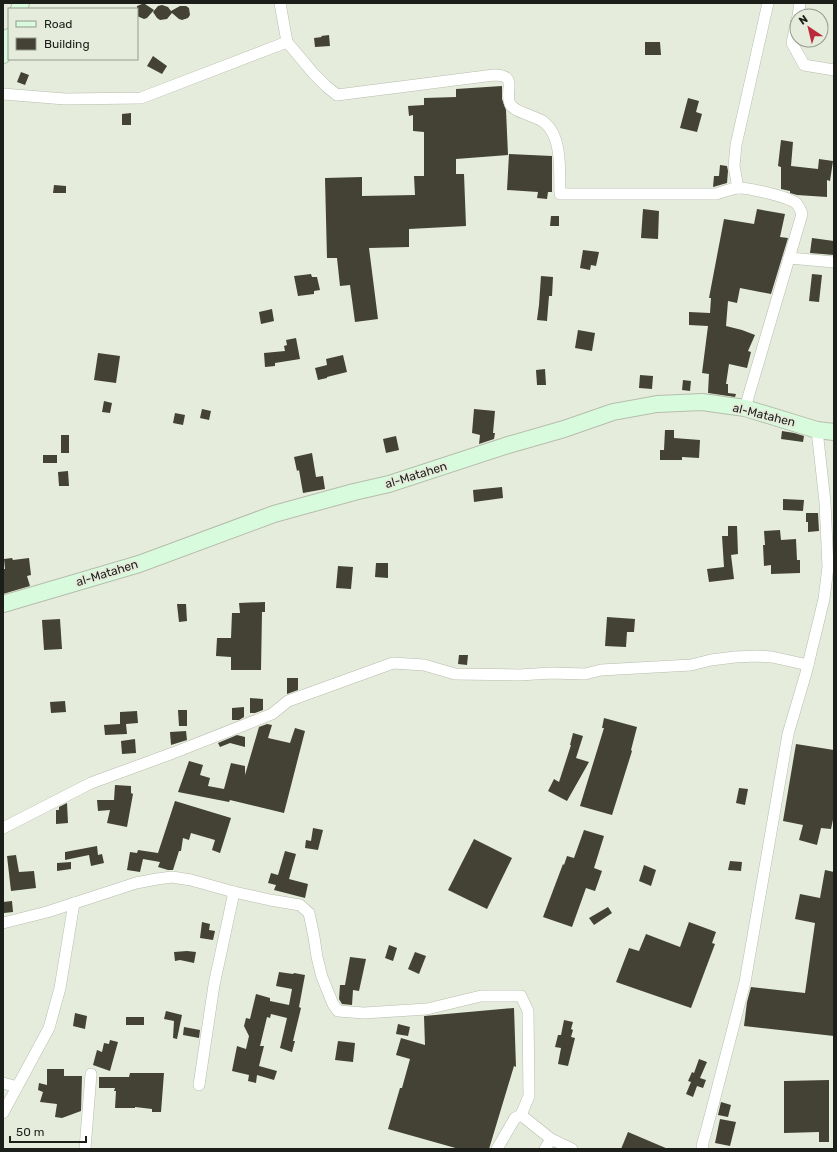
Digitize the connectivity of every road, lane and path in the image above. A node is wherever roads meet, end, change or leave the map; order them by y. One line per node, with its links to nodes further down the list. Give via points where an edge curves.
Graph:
1 (280, 3): 4 (street)
2 (768, 3): 9 (street, via 736,145 734,166)
3 (8, 40): 6 (main road)
4 (287, 42): 8 (street, via 141,98 65,99); 9 (street, via 313,73 337,95 494,75 506,77 510,104 514,109 545,122 556,140 560,194 716,194)
5 (795, 48): 7 (street, via 804,65)
6 (3, 55)
7 (834, 70)
8 (3, 94)
9 (738, 188): 10 (street, via 783,198 800,207 802,214)
10 (789, 258): 11 (street); 12 (street)
11 (834, 262)
12 (745, 408): 13 (main road, al-Matahen); 15 (main road, al-Matahen, via 702,402 657,404 613,412 389,484 274,514 138,564)
13 (817, 430): 14 (main road, al-Matahen); 16 (street, via 825,502 828,567 824,599)
14 (834, 432)
15 (3, 604)
16 (808, 665): 17 (street, via 756,656 710,660 691,665 601,670 585,674 520,675 455,674 424,665 393,663 288,701 272,714 91,783); 32 (street, via 788,734 746,982)
17 (3, 828)
18 (234, 892): 19 (street, via 172,877 136,883); 23 (street, via 214,985); 26 (street, via 305,908 309,913 322,977 338,1011 364,1013 427,1009 481,996 521,996 528,1011 529,1096)
19 (74, 904): 20 (street); 24 (street, via 60,988 49,1028)
20 (3, 923)
21 (91, 1074): 28 (street)
22 (3, 1083): 24 (street)
23 (199, 1085)
24 (17, 1087): 25 (street)
25 (3, 1113)
26 (520, 1115): 27 (street); 29 (street, via 515,1118)
27 (551, 1139): 30 (street); 31 (street)
28 (85, 1149)
29 (497, 1149)
30 (545, 1149)
31 (572, 1149)
32 (703, 1149)

